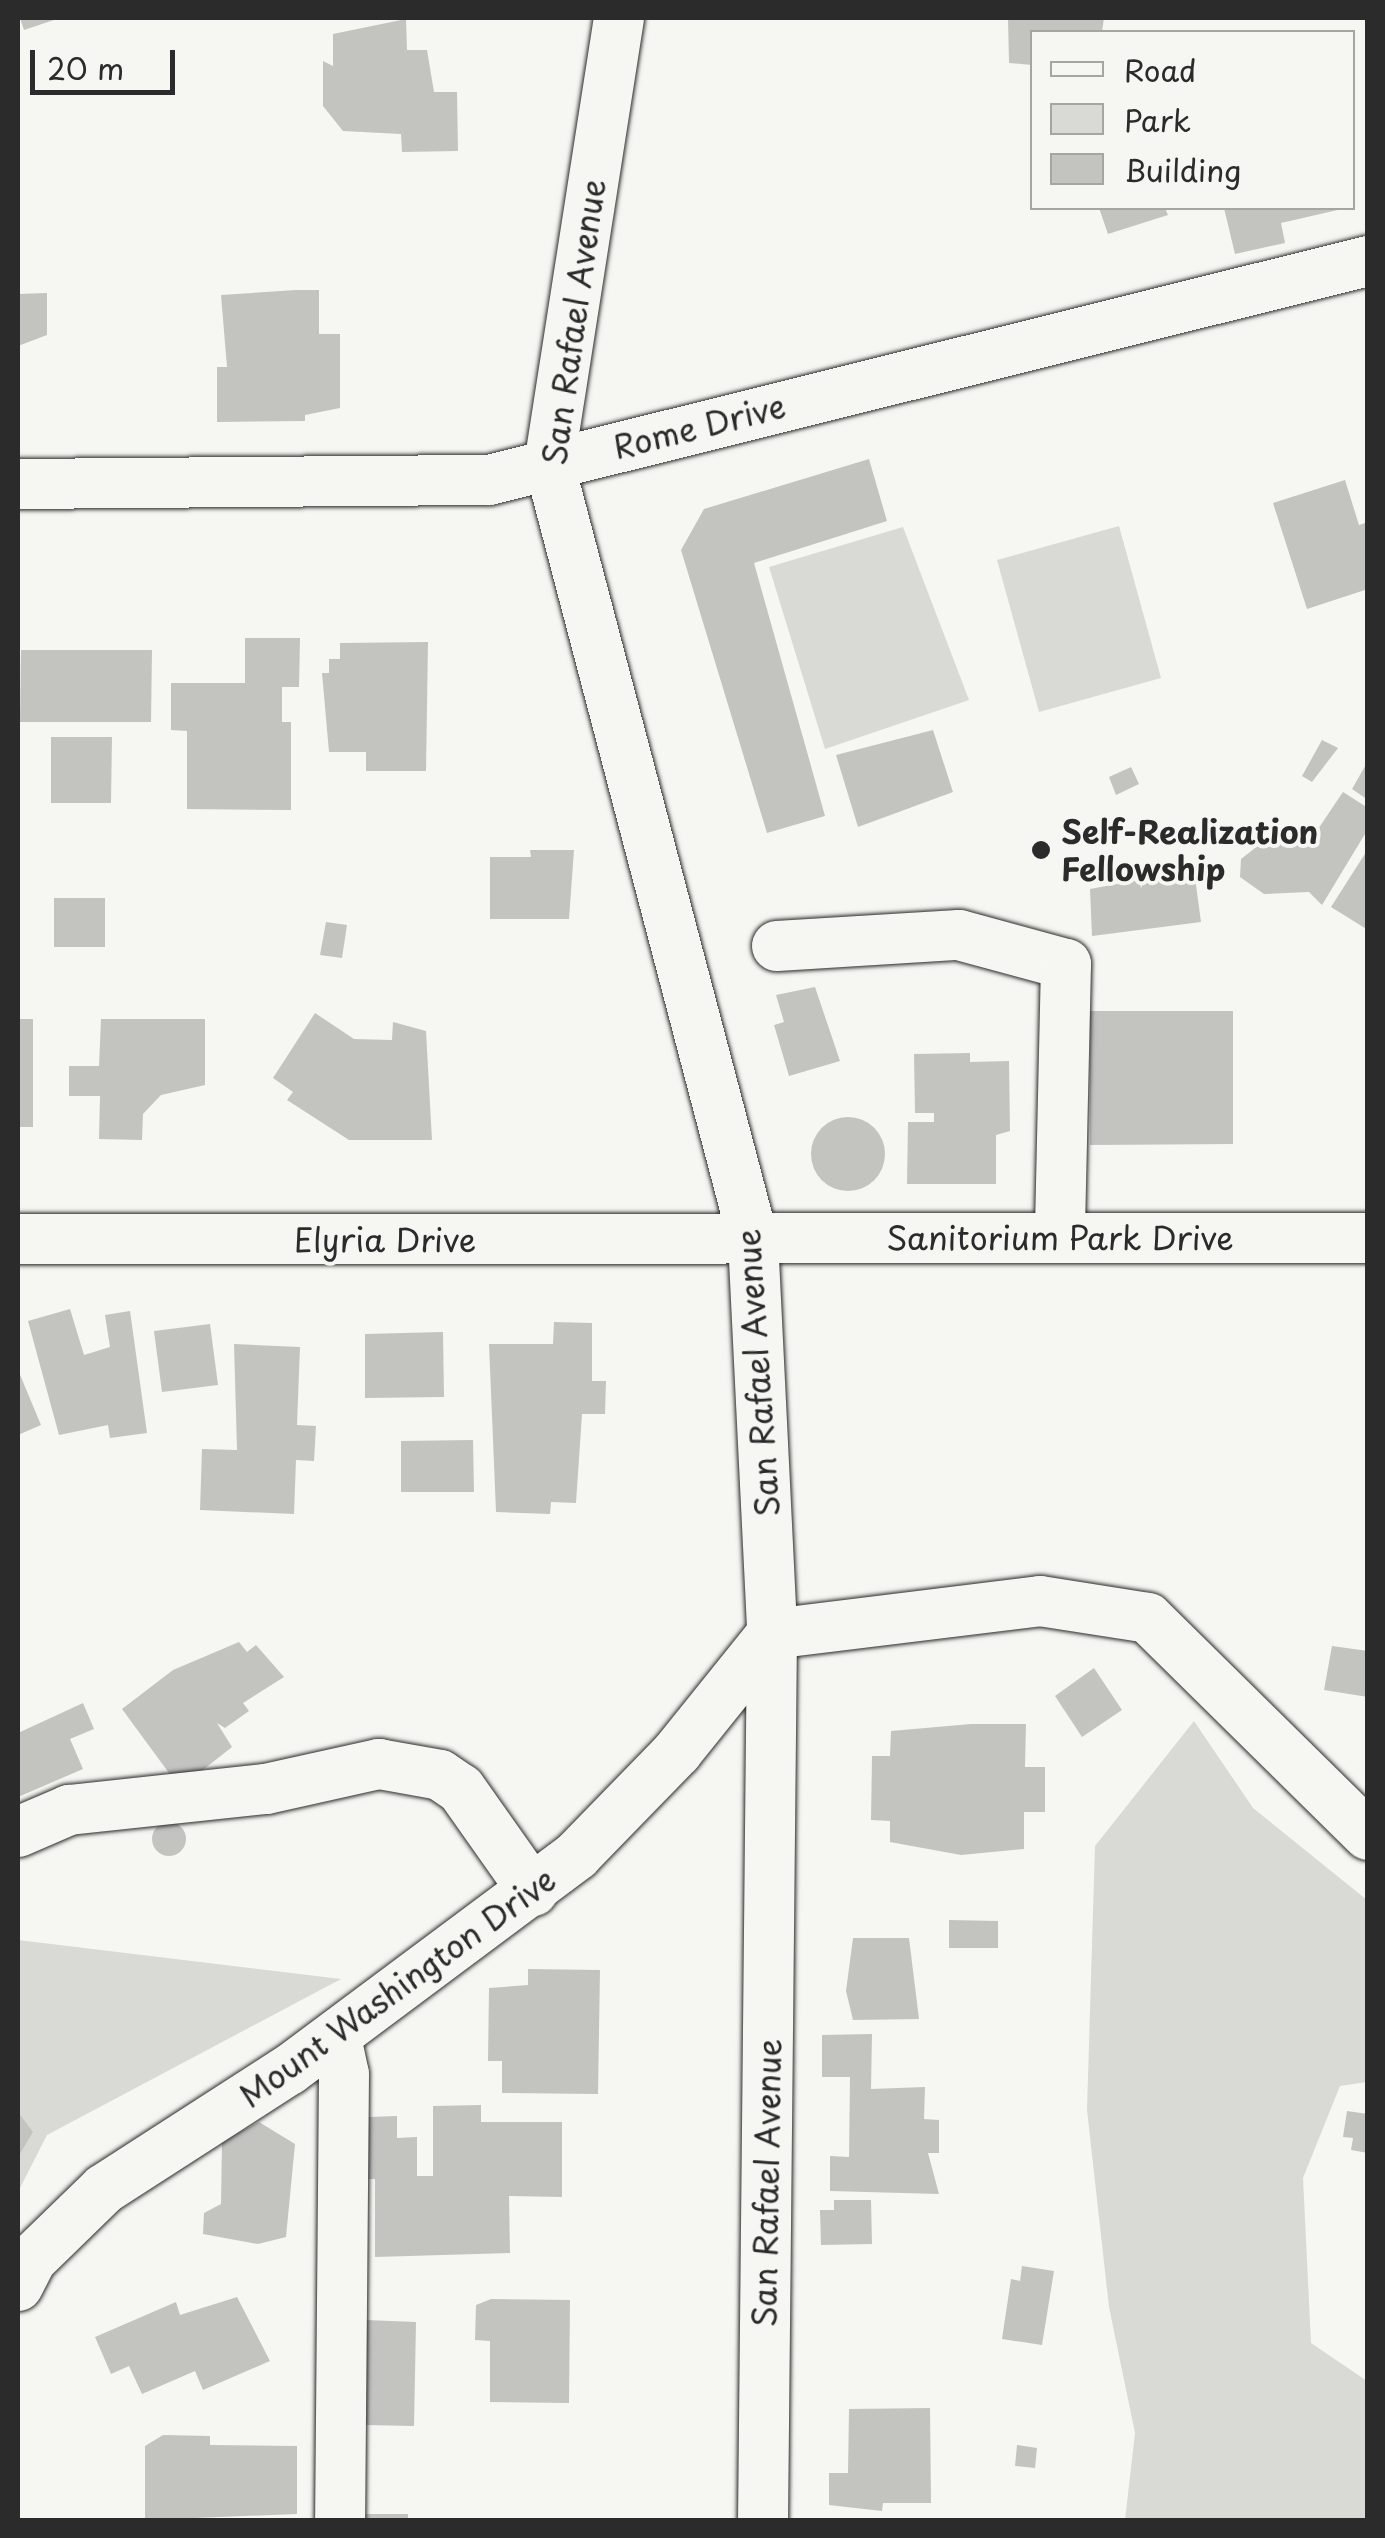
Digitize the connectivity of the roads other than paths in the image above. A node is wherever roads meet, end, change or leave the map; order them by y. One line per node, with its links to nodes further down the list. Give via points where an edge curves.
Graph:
1 (619, 18): 3 (street, San Rafael Avenue)
2 (1368, 261): 3 (street, Rome Drive)
3 (549, 463): 4 (street, Rome Drive, via 489,480); 8 (street, San Rafael Avenue)
4 (18, 484)
5 (777, 946): 6 (street, via 958,935 1066,964)
6 (1060, 1236): 7 (street, Sanitorium Park Drive); 8 (street, Sanitorium Park Drive)
7 (1368, 1238)
8 (753, 1239): 9 (street, Elyria Drive); 10 (street, San Rafael Avenue)
9 (18, 1240)
10 (772, 1634): 12 (street, via 1040,1601 1148,1618); 13 (street, Mount Washington Drive, via 678,1752); 17 (street, San Rafael Avenue)
11 (18, 1832): 13 (street, via 69,1810 266,1789 379,1764 440,1775 461,1789)
12 (1368, 1835)
13 (532, 1891): 14 (street, Mount Washington Drive)
14 (336, 2037): 15 (street, Mount Washington Drive, via 104,2189 31,2260); 16 (street, via 344,2074)
15 (18, 2286)
16 (340, 2520)
17 (763, 2520)

